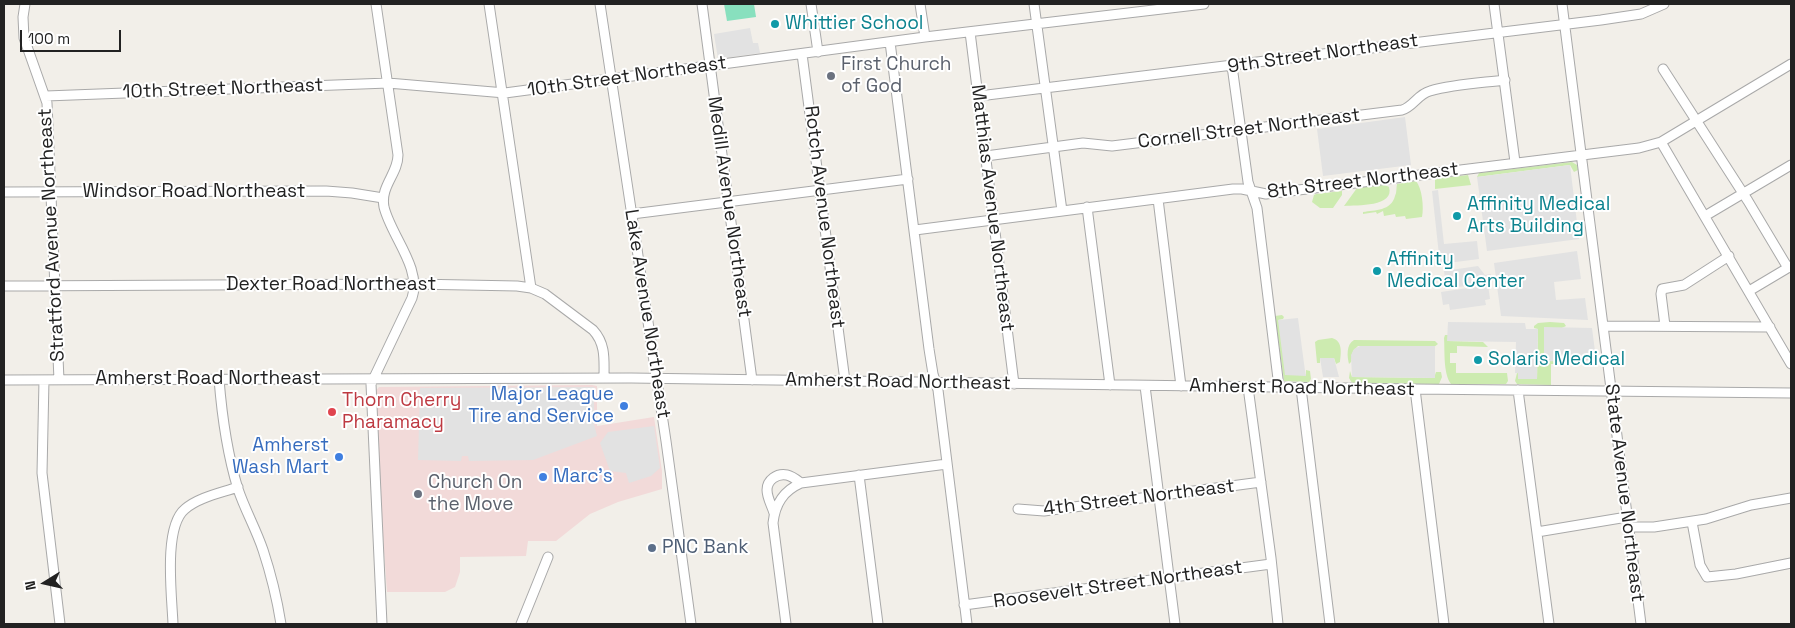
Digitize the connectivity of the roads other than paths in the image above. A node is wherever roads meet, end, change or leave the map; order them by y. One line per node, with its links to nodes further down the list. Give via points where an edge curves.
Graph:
1 (25, 4): 31 (street, Stratford Avenue Northeast, via 24,38)
2 (376, 4): 28 (street)
3 (488, 4): 30 (street)
4 (600, 4): 26 (street, Lake Avenue Northeast)
5 (702, 4): 23 (street, Medill Avenue Northeast)
6 (811, 4): 20 (street)
7 (920, 4): 18 (street)
8 (1034, 4): 14 (street)
9 (1204, 4): 13 (street, 10th Street Northeast)
10 (1494, 4): 17 (street)
11 (1562, 4): 15 (street, State Avenue Northeast)
12 (1664, 4): 15 (street, 9th Street Northeast, via 1641,14)
13 (1146, 7): 14 (street, 10th Street Northeast)
14 (1036, 24): 16 (street, 10th Street Northeast); 29 (street)
15 (1564, 24): 17 (street, 9th Street Northeast); 37 (street, State Avenue Northeast)
16 (970, 32): 18 (street, 10th Street Northeast); 32 (street, Matthias Avenue Northeast)
17 (1498, 32): 24 (street, 9th Street Northeast); 27 (street)
18 (925, 37): 19 (street, 10th Street Northeast)
19 (890, 42): 20 (street, 10th Street Northeast); 41 (street)
20 (818, 52): 21 (street, 10th Street Northeast)
21 (802, 54): 23 (street, 10th Street Northeast); 42 (street, Rotch Avenue Northeast)
22 (1791, 64): 33 (street, 8th Street Northeast)
23 (710, 66): 26 (street, 10th Street Northeast); 49 (street, Medill Avenue Northeast)
24 (1232, 66): 29 (street, 9th Street Northeast); 34 (street)
25 (1662, 69): 33 (street)
26 (612, 79): 30 (street, 10th Street Northeast); 52 (street, Lake Avenue Northeast)
27 (1505, 80): 34 (street, Cornell Street Northeast, via 1430,91 1402,110); 39 (street)
28 (388, 83): 30 (street, 10th Street Northeast); 31 (street, 10th Street Northeast); 47 (street, via 398,161)
29 (1046, 89): 32 (street, 9th Street Northeast); 36 (street)
30 (502, 93): 61 (street)
31 (46, 96): 45 (street, Stratford Avenue Northeast)
32 (979, 96): 38 (street, Matthias Avenue Northeast)
33 (1697, 120): 35 (street, 8th Street Northeast); 46 (street)
34 (1241, 130): 36 (street, Cornell Street Northeast, via 1112,146 1092,143); 43 (street)
35 (1661, 142): 37 (street, 8th Street Northeast); 53 (street)
36 (1054, 148): 38 (street, Cornell Street Northeast); 51 (street)
37 (1581, 155): 39 (street, 8th Street Northeast); 63 (street, State Avenue Northeast)
38 (986, 156): 54 (street, Matthias Avenue Northeast)
39 (1515, 162): 43 (street, 8th Street Northeast, via 1266,194)
40 (1791, 165): 46 (street)
41 (908, 178): 42 (street); 55 (street)
42 (821, 190): 49 (street); 75 (street, Rotch Avenue Northeast)
43 (1251, 191): 48 (street, 8th Street Northeast, via 1233,189); 82 (street, via 1257,208)
44 (4, 192): 45 (street, Windsor Road Northeast)
45 (52, 192): 47 (street, Windsor Road Northeast, via 326,191); 60 (street, Stratford Avenue Northeast)
46 (1743, 194): 53 (street); 57 (street)
47 (383, 198): 58 (street, via 412,270)
48 (1158, 198): 50 (street, 8th Street Northeast); 80 (street)
49 (729, 202): 52 (street); 74 (street, Medill Avenue Northeast)
50 (1087, 207): 51 (street, 8th Street Northeast); 78 (street)
51 (1062, 211): 54 (street, 8th Street Northeast)
52 (632, 214): 68 (street, Lake Avenue Northeast)
53 (1705, 216): 56 (street)
54 (994, 220): 55 (street, 8th Street Northeast); 77 (street, Matthias Avenue Northeast)
55 (915, 230): 76 (street)
56 (1729, 256): 62 (street); 64 (street, via 1684,285 1662,289)
57 (1789, 267): 62 (street)
58 (414, 284): 60 (street, Dexter Road Northeast); 61 (street, Dexter Road Northeast); 70 (street, via 412,298)
59 (4, 286): 60 (street, Dexter Road Northeast)
60 (55, 286): 73 (street, Stratford Avenue Northeast)
61 (531, 288): 67 (street, Dexter Road Northeast, via 545,294 599,336)
62 (1749, 291): 65 (street)
63 (1603, 326): 64 (street); 86 (street, State Avenue Northeast)
64 (1665, 326): 65 (street)
65 (1770, 327): 66 (street)
66 (1791, 364)
67 (604, 378): 68 (street, Amherst Road Northeast); 70 (street, Amherst Road Northeast)
68 (657, 378): 74 (street, Amherst Road Northeast); 110 (street, Lake Avenue Northeast)
69 (219, 379): 70 (street, Amherst Road Northeast); 73 (street, Amherst Road Northeast); 92 (street, via 221,409)
70 (372, 379): 108 (street)
71 (4, 380): 72 (street, Amherst Road Northeast)
72 (44, 380): 73 (street, Amherst Road Northeast); 105 (street, via 42,472)
73 (59, 380)
74 (752, 380): 75 (street, Amherst Road Northeast)
75 (845, 381): 76 (street, Amherst Road Northeast)
76 (936, 382): 77 (street, Amherst Road Northeast); 88 (street)
77 (1014, 384): 78 (street, Amherst Road Northeast)
78 (1110, 385): 79 (street, Amherst Road Northeast)
79 (1145, 386): 80 (street, Amherst Road Northeast); 93 (street)
80 (1181, 386): 81 (street, Amherst Road Northeast)
81 (1248, 387): 82 (street, Amherst Road Northeast); 90 (street)
82 (1279, 387): 83 (street, Amherst Road Northeast)
83 (1301, 388): 84 (street, Amherst Road Northeast); 116 (street)
84 (1415, 389): 85 (street, Amherst Road Northeast); 117 (street)
85 (1518, 390): 86 (street, Amherst Road Northeast); 99 (street)
86 (1612, 390): 87 (street, Amherst Road Northeast); 97 (street, State Avenue Northeast)
87 (1791, 393)
88 (947, 464): 89 (street); 104 (street)
89 (859, 475): 91 (street); 112 (street)
90 (1261, 482): 93 (street, 4th Street Northeast); 102 (street)
91 (801, 483): 96 (street, via 781,497); 96 (street, via 783,474 770,481 767,491)
92 (238, 487): 106 (street, via 196,501 184,509 175,522 171,551); 107 (street, via 269,567)
93 (1159, 496): 95 (street, 4th Street Northeast, via 1044,511); 103 (street)
94 (1791, 498): 98 (street)
95 (1018, 509)
96 (774, 514): 111 (street)
97 (1628, 522): 98 (street, via 1654,526); 99 (street); 119 (street, State Avenue Northeast)
98 (1692, 522): 101 (street, via 1700,565 1707,577)
99 (1537, 532): 118 (street)
100 (548, 557): 109 (street)
101 (1791, 563)
102 (1272, 564): 103 (street, Roosevelt Street Northeast); 115 (street)
103 (1170, 578): 104 (street, Roosevelt Street Northeast); 114 (street)
104 (964, 605): 113 (street)
105 (60, 624)
106 (172, 624)
107 (281, 624)
108 (382, 624)
109 (521, 624)
110 (691, 624)
111 (786, 624)
112 (878, 624)
113 (967, 624)
114 (1175, 624)
115 (1278, 624)
116 (1330, 624)
117 (1444, 624)
118 (1549, 624)
119 (1641, 624)

